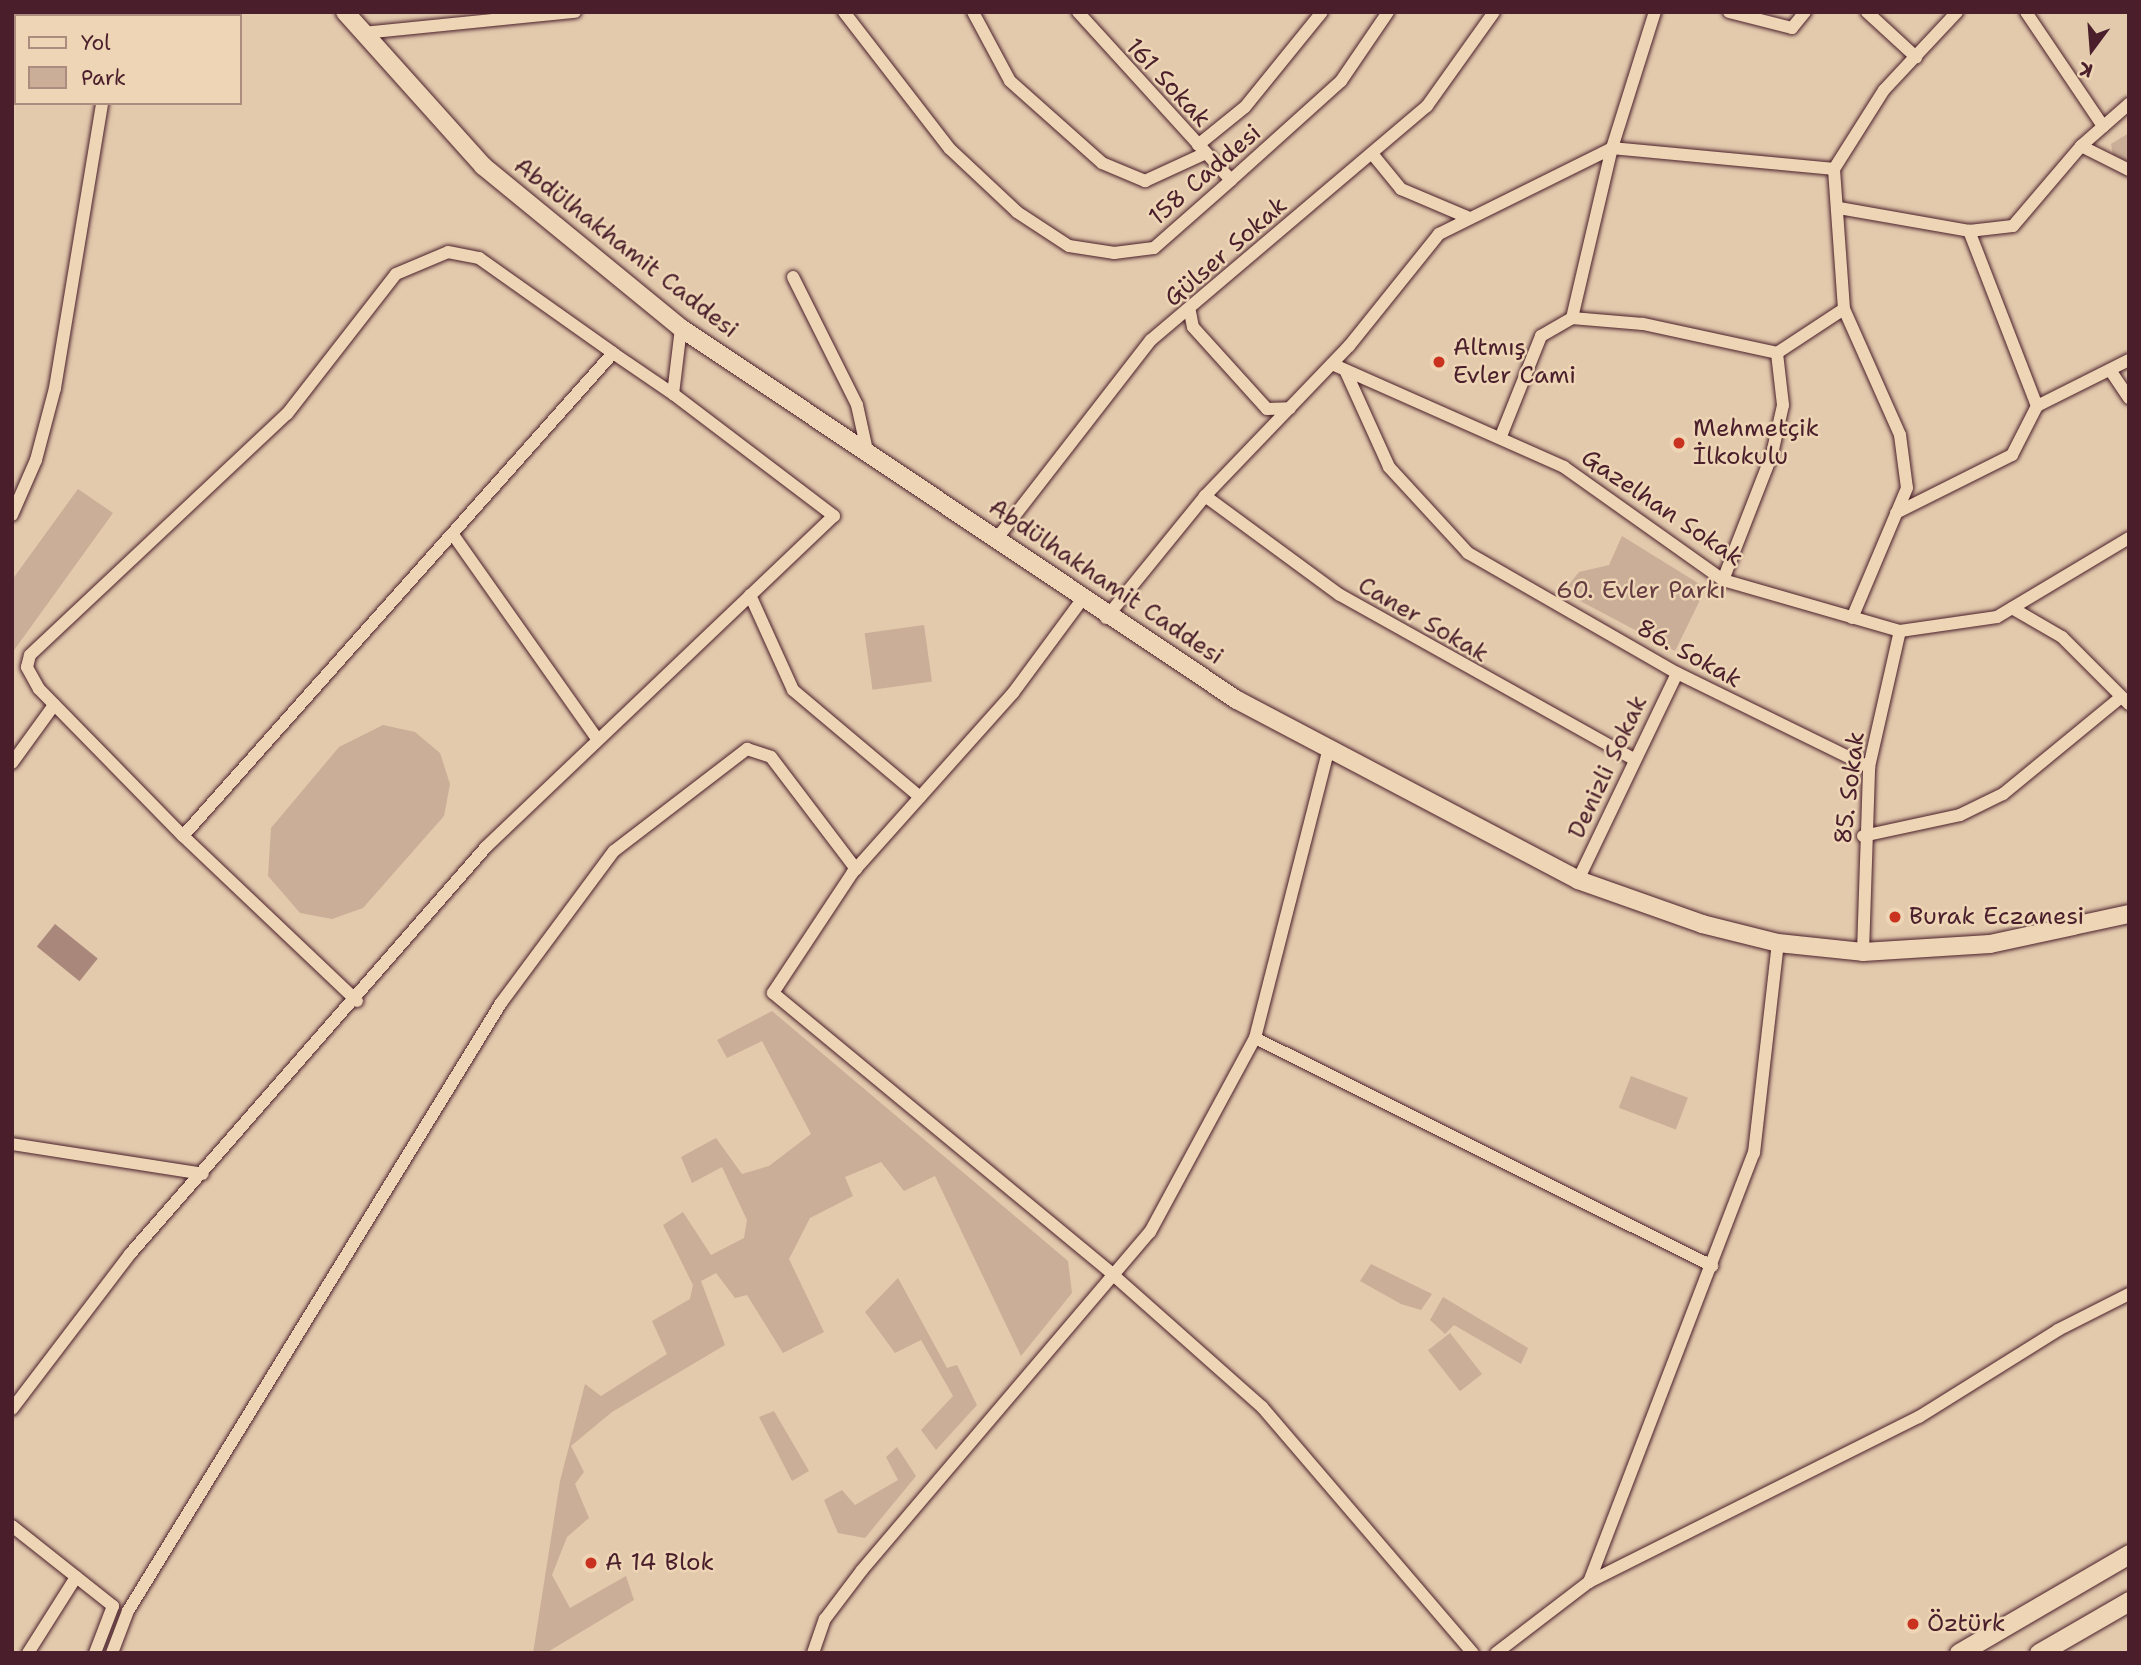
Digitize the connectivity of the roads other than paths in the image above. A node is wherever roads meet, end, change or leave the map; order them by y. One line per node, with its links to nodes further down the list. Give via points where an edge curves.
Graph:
1 (345, 12): 15 (main road, Abdülhakhamit Caddesi)
2 (575, 12): 15 (street)
3 (844, 12): 26 (street, 158 Caddesi, via 950,149 1017,212 1069,246 1114,253 1154,248)
4 (973, 12): 22 (street, via 1010,81 1102,163 1145,181)
5 (1322, 12): 22 (street, via 1245,107)
6 (1388, 12): 26 (street, 158 Caddesi, via 1341,81)
7 (1494, 12): 23 (street, Gülser Sokak, via 1427,106)
8 (1655, 12): 21 (street)
9 (1729, 12): 10 (street, via 1792,29)
10 (1805, 12)
11 (1867, 12): 16 (street)
12 (1957, 12): 16 (street)
13 (2026, 12): 19 (street)
14 (1083, 15): 22 (street, 161 Sokak)
15 (363, 33): 34 (main road, Abdülhakhamit Caddesi, via 483,166)
16 (1916, 57): 24 (street, via 1884,90)
17 (2129, 104): 19 (street)
18 (102, 105): 49 (street, via 55,388 36,460)
19 (2103, 126): 20 (street)
20 (2081, 146): 25 (street); 29 (street, via 2013,226)
21 (1612, 148): 24 (street); 28 (street); 33 (street)
22 (1202, 149): 26 (street, 161 Sokak)
23 (1374, 156): 28 (street, via 1401,189); 32 (street, Gülser Sokak, via 1199,297)
24 (1833, 169): 27 (street)
25 (2129, 170)
26 (1231, 180)
27 (1839, 208): 29 (street); 31 (street)
28 (1467, 217): 38 (street, via 1439,234)
29 (1969, 231): 43 (street)
30 (793, 277): 46 (street, via 857,405)
31 (1844, 309): 36 (street); 48 (street, via 1900,435 1907,488)
32 (1190, 312): 44 (street, via 1193,327 1267,409); 51 (street, Gülser Sokak, via 1151,340)
33 (1572, 318): 36 (street, via 1643,324); 45 (street, via 1541,336)
34 (681, 328): 41 (street); 46 (main road, Abdülhakhamit Caddesi)
35 (613, 353): 41 (street); 50 (street); 62 (street, via 480,258 448,253 396,274 287,414 30,655 27,667)
36 (1777, 353): 53 (street, via 1783,405 1772,454)
37 (2129, 360): 39 (street)
38 (1332, 363): 40 (street, Gazelhan Sokak); 44 (street)
39 (2110, 370): 42 (street); 43 (street)
40 (1346, 372): 45 (street, Gazelhan Sokak); 60 (street, 86. Sokak, via 1389,467 1468,553)
41 (673, 394): 54 (street, via 834,516)
42 (2129, 398)
43 (2037, 406): 48 (street, via 2011,455)
44 (1291, 408): 47 (street)
45 (1501, 436): 53 (street, Gazelhan Sokak, via 1564,467)
46 (869, 455): 51 (main road, Abdülhakhamit Caddesi)
47 (1205, 496): 57 (street); 65 (street, Caner Sokak, via 1340,595)
48 (1896, 513): 58 (street)
49 (12, 514)
50 (454, 536): 63 (street); 69 (street)
51 (998, 537): 55 (main road, Abdülhakhamit Caddesi)
52 (2129, 538): 56 (street, Gazelhan Sokak)
53 (1723, 580): 58 (street, Gazelhan Sokak)
54 (750, 595): 63 (street); 68 (street, via 793,690)
55 (1084, 597): 57 (main road, Abdülhakhamit Caddesi); 68 (street, via 1013,693)
56 (2012, 608): 59 (street, Gazelhan Sokak, via 1997,617); 61 (street, via 2062,636)
57 (1106, 618): 64 (main road, Abdülhakhamit Caddesi)
58 (1852, 618): 59 (street, Gazelhan Sokak)
59 (1899, 631): 67 (street, 85. Sokak)
60 (1677, 673): 65 (street, Denizli Sokak); 67 (street, 86. Sokak)
61 (2125, 700): 70 (street, via 2003,794 1960,815)
62 (54, 705): 66 (street); 69 (street)
63 (597, 739): 76 (street, via 486,847)
64 (1329, 748): 72 (main road, Abdülhakhamit Caddesi); 77 (street)
65 (1633, 759): 72 (street, Denizli Sokak)
66 (12, 763)
67 (1869, 767): 70 (street, 85. Sokak)
68 (920, 797): 71 (street)
69 (183, 836): 76 (street)
70 (1863, 836): 75 (street, 85. Sokak)
71 (856, 869): 81 (street, via 773,993); 91 (street, via 771,757 747,749 614,850 501,1003 128,1611)
72 (1578, 880): 74 (main road, Abdülhakhamit Caddesi, via 1702,925)
73 (2129, 914): 75 (main road, Abdülhakhamit Caddesi, via 1990,944)
74 (1777, 943): 75 (main road, Abdülhakhamit Caddesi); 80 (street, via 1759,1127)
75 (1863, 952)
76 (357, 1001): 79 (street)
77 (1255, 1038): 80 (street); 81 (street, via 1150,1232)
78 (12, 1144): 79 (street)
79 (203, 1174): 83 (street, via 130,1254)
80 (1713, 1266): 87 (street)
81 (1111, 1273): 92 (street, via 862,1570 825,1619); 93 (street, via 1262,1407)
82 (2129, 1294): 87 (street, via 2058,1330 1919,1417)
83 (12, 1409)
84 (12, 1526): 86 (street)
85 (2129, 1554): 95 (main road)
86 (76, 1577): 89 (street); 90 (street, via 113,1606)
87 (1589, 1583): 94 (street)
88 (2129, 1601): 96 (main road)
89 (28, 1653)
90 (95, 1653)
91 (112, 1653)
92 (813, 1653)
93 (1473, 1653)
94 (1496, 1653)
95 (1959, 1653)
96 (2039, 1653)

